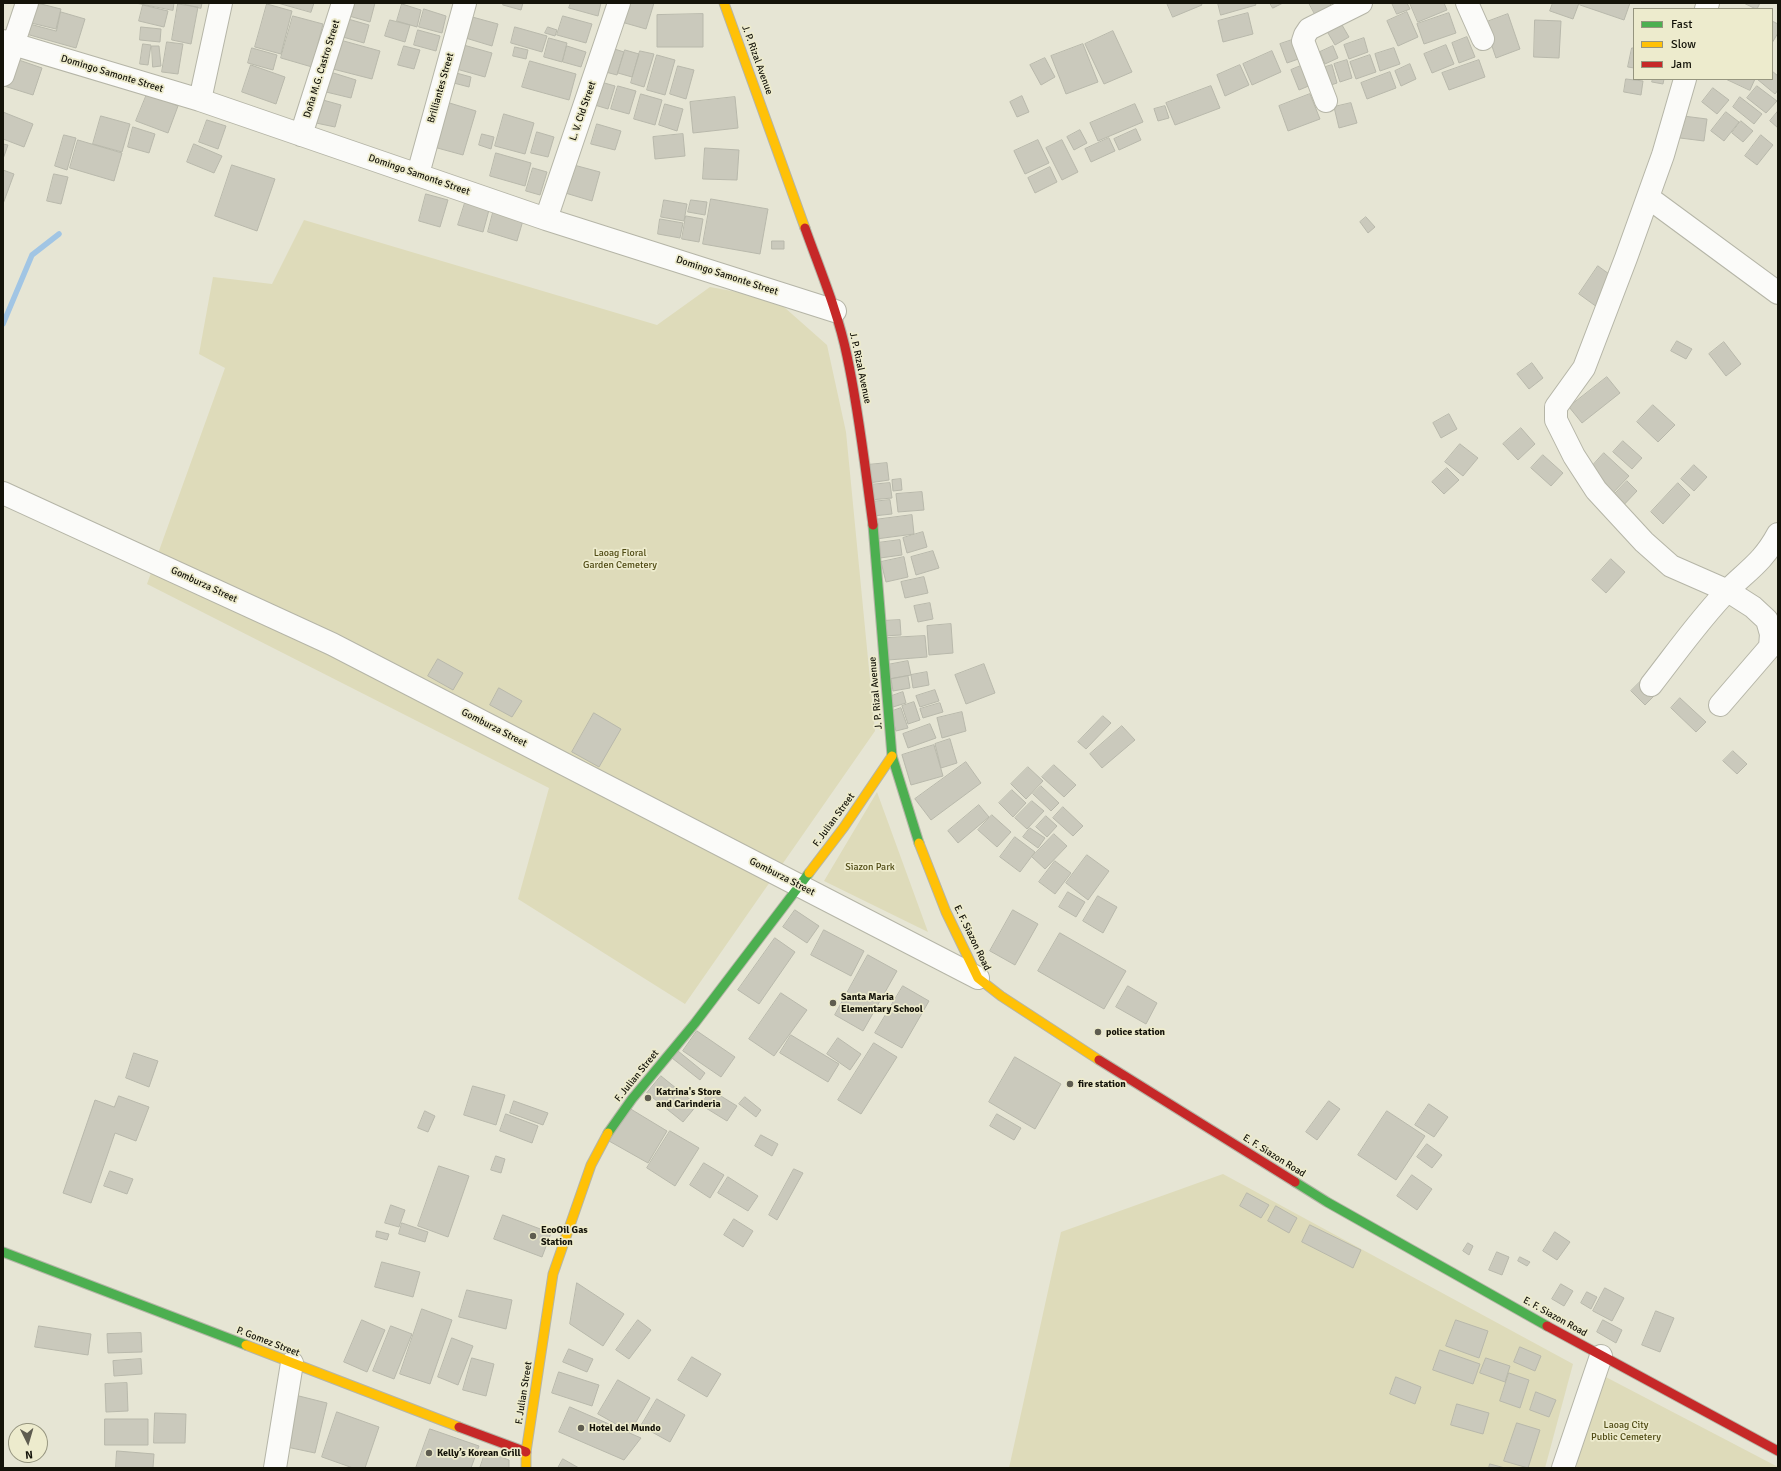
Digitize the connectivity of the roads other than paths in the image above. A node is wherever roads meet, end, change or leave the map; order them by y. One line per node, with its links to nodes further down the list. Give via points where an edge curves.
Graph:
1 (27, 3): 10 (street)
2 (221, 3): 13 (street)
3 (343, 3): 15 (street, Doña M.G. Castro Street)
4 (465, 3): 16 (street, Brilliantes Street)
5 (619, 3): 18 (street, L. V. Cid Street)
6 (724, 3): 20 (main road, J. P. Rizal Avenue)
7 (1361, 3): 14 (street, via 1309,29 1305,34 1303,42)
8 (1467, 3): 9 (street)
9 (1483, 38)
10 (9, 43): 11 (street); 13 (street, Domingo Samonte Street)
11 (3, 75)
12 (1685, 80): 17 (street)
13 (200, 100): 15 (street, Domingo Samonte Street)
14 (1326, 101)
15 (302, 135): 16 (street, Domingo Samonte Street)
16 (418, 174): 18 (street, Domingo Samonte Street)
17 (1649, 198): 19 (street); 23 (street, via 1584,368 1556,407 1556,420 1574,456 1596,490 1644,542 1671,566)
18 (546, 219): 20 (street, Domingo Samonte Street)
19 (1778, 293)
20 (835, 311): 26 (main road, J. P. Rizal Avenue, via 847,355 860,426 873,528)
21 (3, 493): 27 (street, Gomburza Street, via 332,644)
22 (1778, 534): 23 (street, via 1768,551)
23 (1728, 591): 24 (street); 25 (street, via 1753,607 1767,620 1771,634 1770,647)
24 (1651, 685)
25 (1720, 705)
26 (892, 756): 27 (main road, F. Julian Street, via 844,828); 28 (main road, E. F. Siazon Road, via 915,831 946,912)
27 (798, 885): 28 (street, Gomburza Street); 33 (main road, F. Julian Street, via 694,1023 632,1099 611,1128 591,1165 553,1274)
28 (978, 978): 30 (main road, E. F. Siazon Road, via 1075,1045 1327,1202)
29 (3, 1252): 31 (main road, P. Gomez Street)
30 (1601, 1356): 32 (main road, E. F. Siazon Road); 36 (street)
31 (292, 1363): 33 (main road, P. Gomez Street); 34 (street)
32 (1778, 1451)
33 (526, 1452): 35 (main road, F. Julian Street)
34 (275, 1468)
35 (526, 1468)
36 (1563, 1468)

